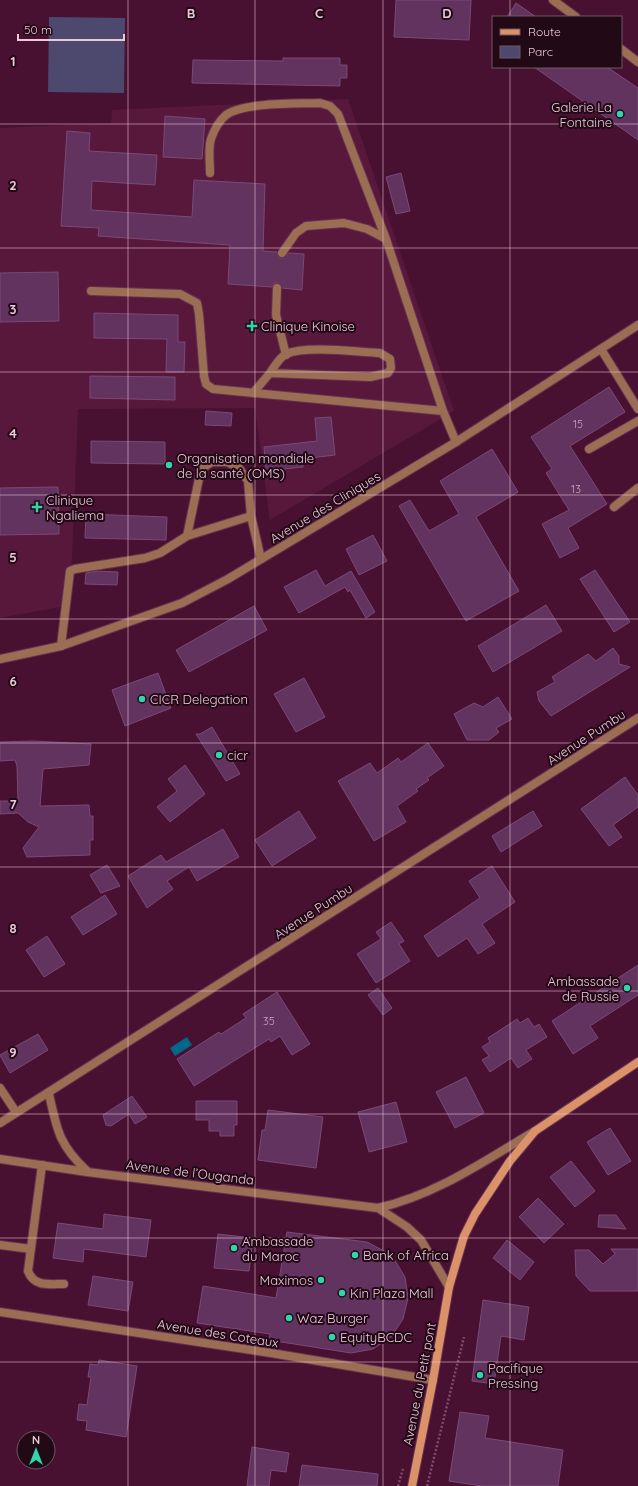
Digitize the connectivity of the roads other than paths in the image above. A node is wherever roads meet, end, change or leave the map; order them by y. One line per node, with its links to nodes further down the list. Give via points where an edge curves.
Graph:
1 (553, 0): 2 (street)
2 (575, 16)
3 (622, 50): 4 (street)
4 (638, 62)
5 (210, 172): 6 (street, via 210,140 226,115 242,108 257,106 320,103 330,106 338,114)
6 (386, 239): 7 (street, via 367,228 344,223 306,226 296,233); 16 (street)
7 (282, 253)
8 (277, 288): 12 (street, via 276,315)
9 (91, 291): 14 (street, via 180,294 190,298 197,303 206,384 213,389)
10 (638, 325): 11 (street, Avenue des Cliniques)
11 (601, 348): 15 (street); 18 (street, Avenue des Cliniques)
12 (286, 355): 13 (street, via 278,361); 13 (street, via 303,350 380,353 390,359 391,364 388,372 370,377)
13 (270, 374): 14 (street)
14 (253, 393): 16 (street)
15 (638, 409)
16 (443, 411): 18 (street)
17 (638, 421): 19 (street)
18 (456, 442): 24 (street, Avenue des Cliniques)
19 (589, 449)
20 (638, 488): 21 (street)
21 (614, 507)
22 (251, 516): 23 (street); 23 (street, via 248,481 239,468 227,462 212,462 201,469); 24 (street)
23 (188, 536): 25 (street, via 160,553 145,558 70,571)
24 (261, 560): 25 (street, Avenue des Cliniques, via 182,603)
25 (61, 646): 26 (street, Avenue des Cliniques)
26 (0, 658)
27 (638, 718): 30 (street, Avenue Pumbu)
28 (638, 1062): 33 (main road, Avenue du Petit pont)
29 (0, 1088): 31 (street)
30 (48, 1094): 31 (street, Avenue Pumbu); 36 (street, via 61,1140 71,1156)
31 (16, 1112): 32 (street, Avenue Pumbu)
32 (0, 1123)
33 (535, 1131): 37 (street, Avenue de l’Ouganda, via 458,1177 403,1202); 41 (main road, Avenue du Petit pont, via 510,1161 475,1214 464,1236)
34 (0, 1158): 35 (street, Avenue de l’Ouganda)
35 (42, 1165): 36 (street, Avenue de l’Ouganda); 39 (street)
36 (87, 1172): 37 (street, Avenue de l’Ouganda)
37 (378, 1208): 41 (street, Avenue de l’Ouganda, via 421,1240)
38 (0, 1245): 39 (street)
39 (31, 1249): 40 (street, via 28,1271 31,1278 38,1283)
40 (64, 1284)
41 (449, 1287): 43 (main road, Avenue du Petit pont)
42 (0, 1312): 43 (street, Avenue des Coteaux)
43 (433, 1380): 44 (main road, Avenue du Petit pont)
44 (412, 1486)

